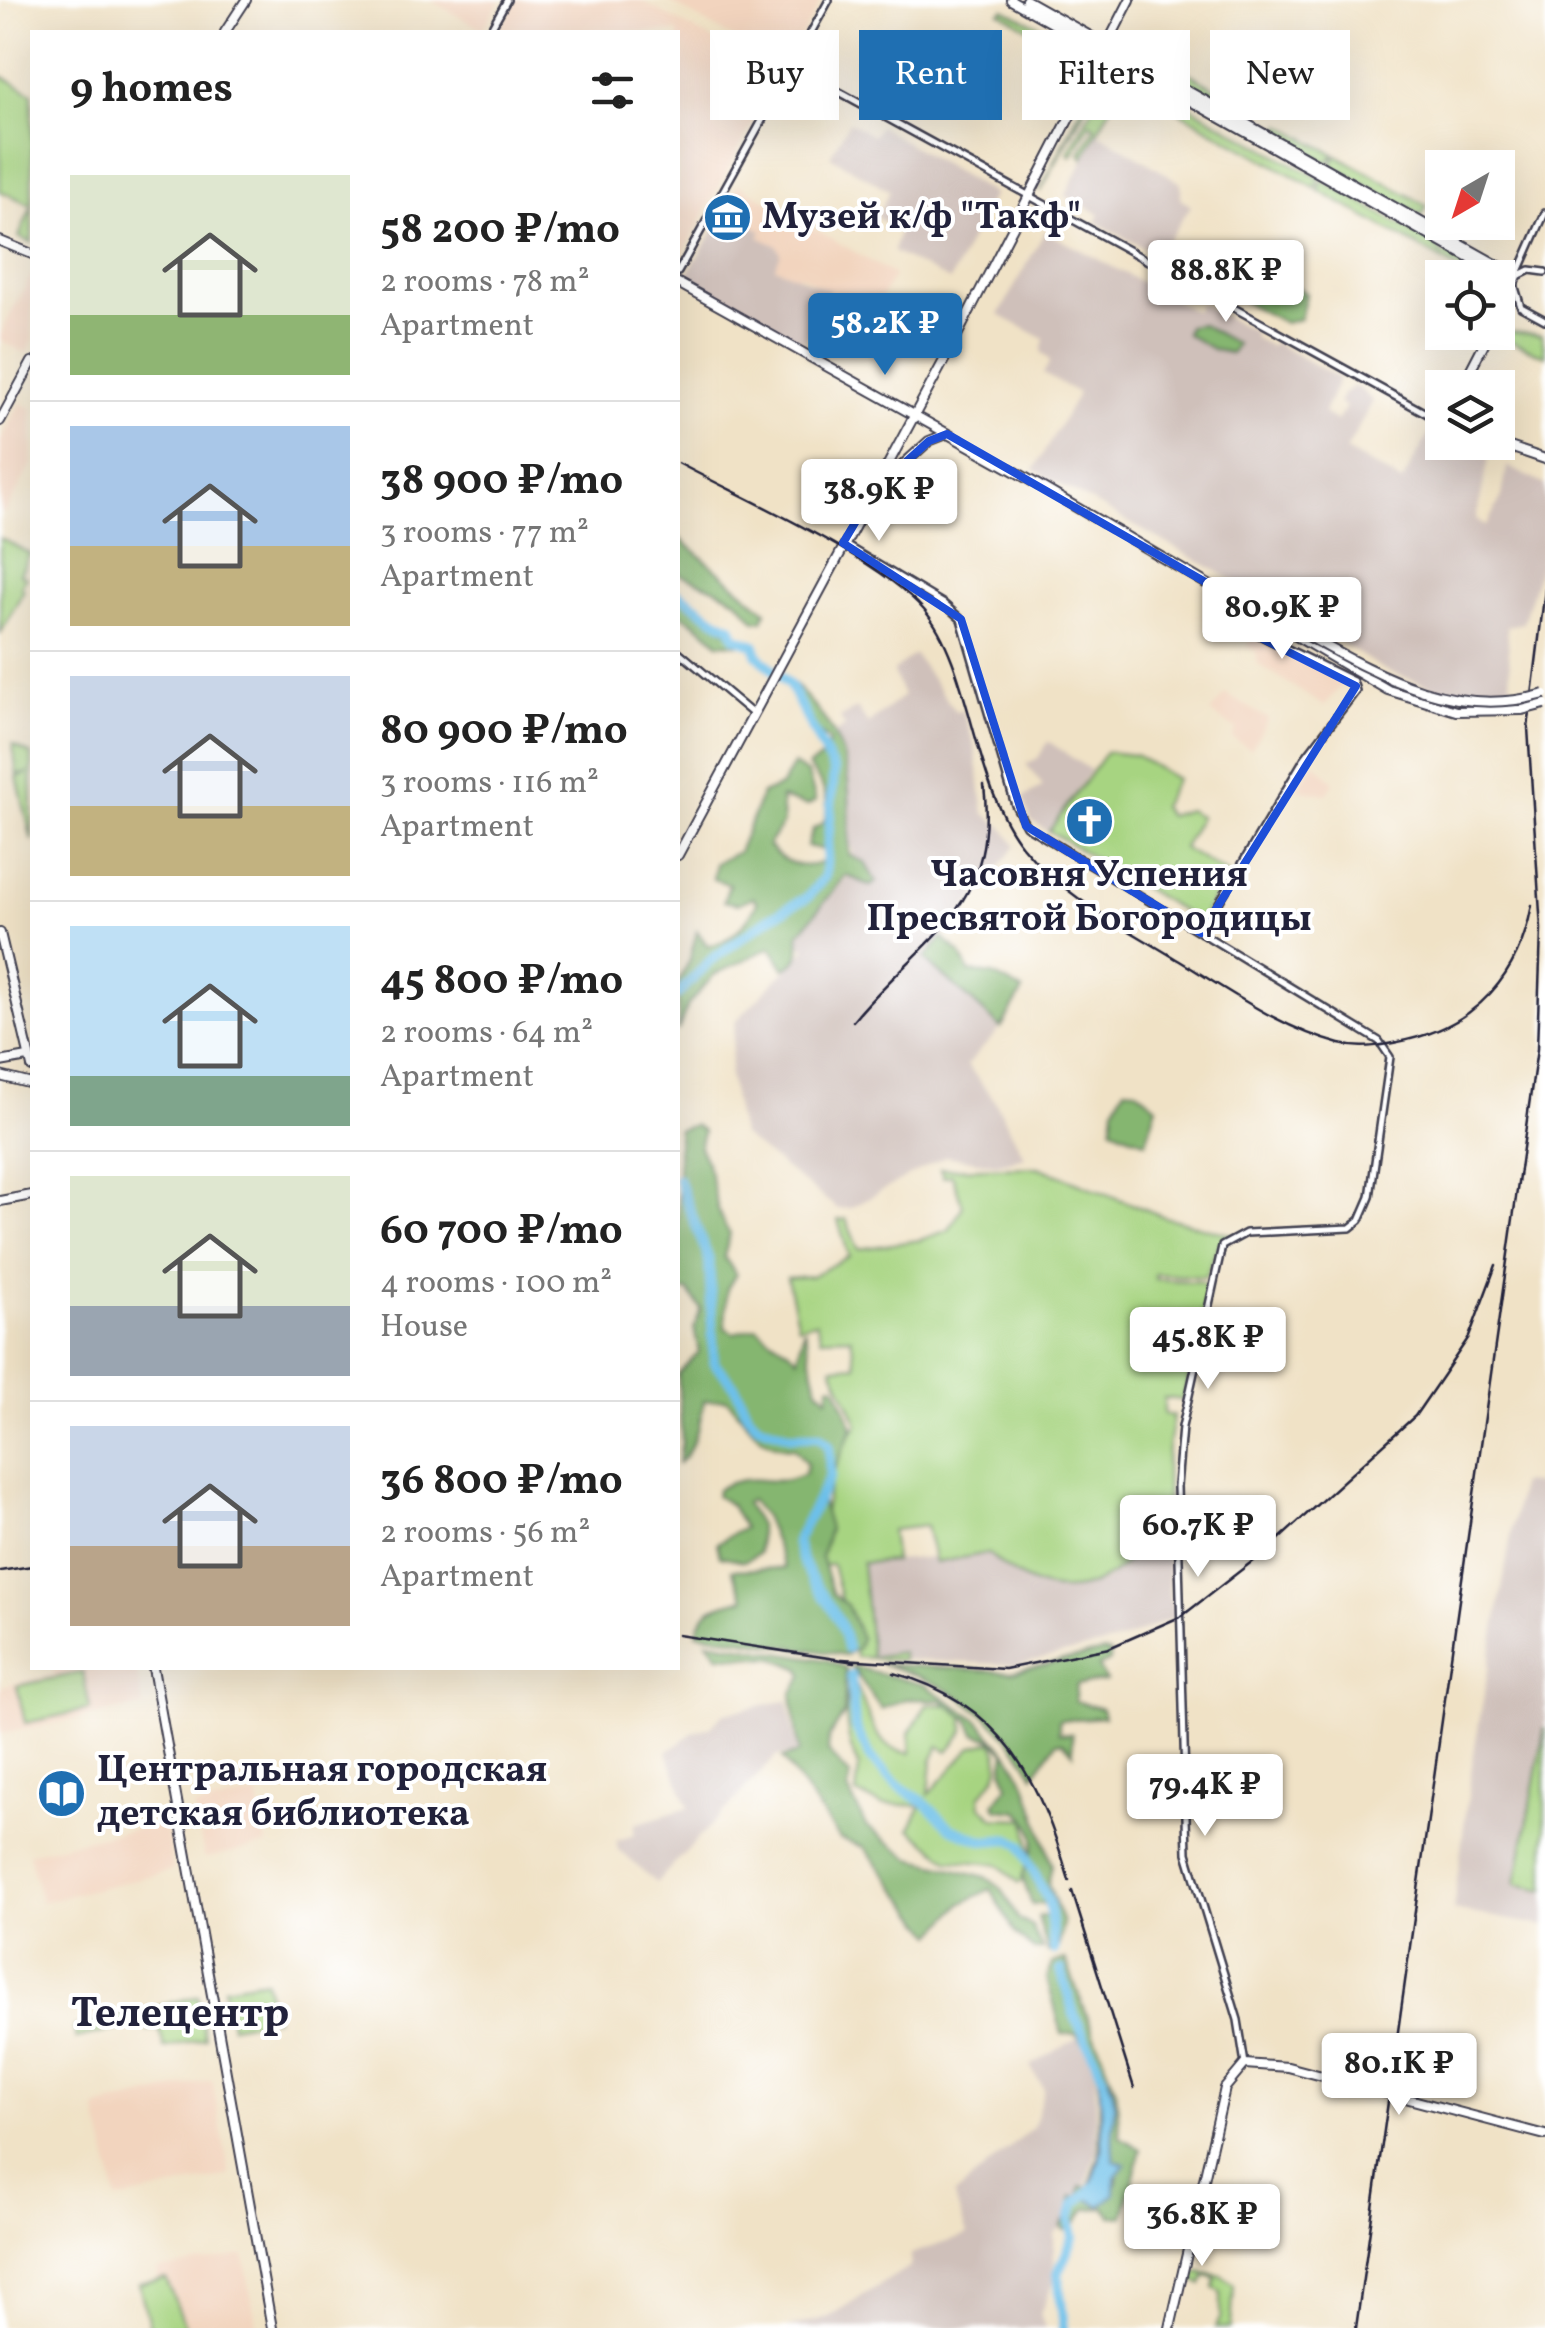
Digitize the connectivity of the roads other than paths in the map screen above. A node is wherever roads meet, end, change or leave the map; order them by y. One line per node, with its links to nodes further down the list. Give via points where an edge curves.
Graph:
1 (246, 0): 7 (main road)
2 (507, 0): 8 (street)
3 (829, 0): 9 (street)
4 (1011, 0): 10 (main road)
5 (1026, 0): 11 (main road)
6 (1130, 0): 12 (main road)
7 (226, 30)
8 (490, 30)
9 (812, 30)
10 (1070, 30)
11 (1075, 30)
12 (1114, 30)
13 (839, 92): 17 (street)
14 (1190, 96): 24 (main road)
15 (762, 120): 22 (street)
16 (1067, 120): 17 (main road)
17 (1028, 195): 30 (street); 31 (main road)
18 (1545, 213): 21 (street)
19 (0, 241): 20 (main road)
20 (30, 253)
21 (1525, 257): 23 (street); 24 (street)
22 (680, 268)
23 (1542, 271): 24 (street)
24 (1516, 280): 27 (street)
25 (680, 284): 31 (main road)
26 (1515, 306): 27 (street)
27 (1521, 307): 28 (street)
28 (1545, 320)
29 (30, 366): 32 (main road)
30 (1425, 413)
31 (914, 416): 33 (main road); 36 (main road)
32 (0, 421)
33 (948, 434): 36 (main road, via 929,441); 38 (main road)
34 (1515, 449): 35 (main road)
35 (1545, 459)
36 (874, 491): 37 (main road)
37 (843, 543): 43 (main road); 46 (street, via 961,619 1026,826)
38 (1249, 607): 39 (main road); 46 (street, via 1249,630 1356,686 1304,759)
39 (1275, 622): 41 (main road, bridge, via 1434,697 1492,703); 42 (main road, bridge, via 1417,702 1476,713)
40 (680, 653): 43 (street)
41 (1545, 694)
42 (1545, 707)
43 (753, 714): 44 (main road)
44 (680, 851)
45 (0, 933): 47 (main road)
46 (1201, 933): 54 (street, via 1379,1040 1390,1067 1370,1198 1358,1222 1246,1233 1226,1242 1182,1427 1187,1853)
47 (30, 1056): 48 (main road)
48 (0, 1062)
49 (0, 1076): 50 (main road)
50 (30, 1084)
51 (30, 1195): 52 (main road)
52 (0, 1201)
53 (152, 1670): 56 (main road)
54 (1246, 2064): 55 (main road, via 1288,2067); 57 (main road, via 1223,2095)
55 (1545, 2135)
56 (272, 2328)
57 (1170, 2328)

